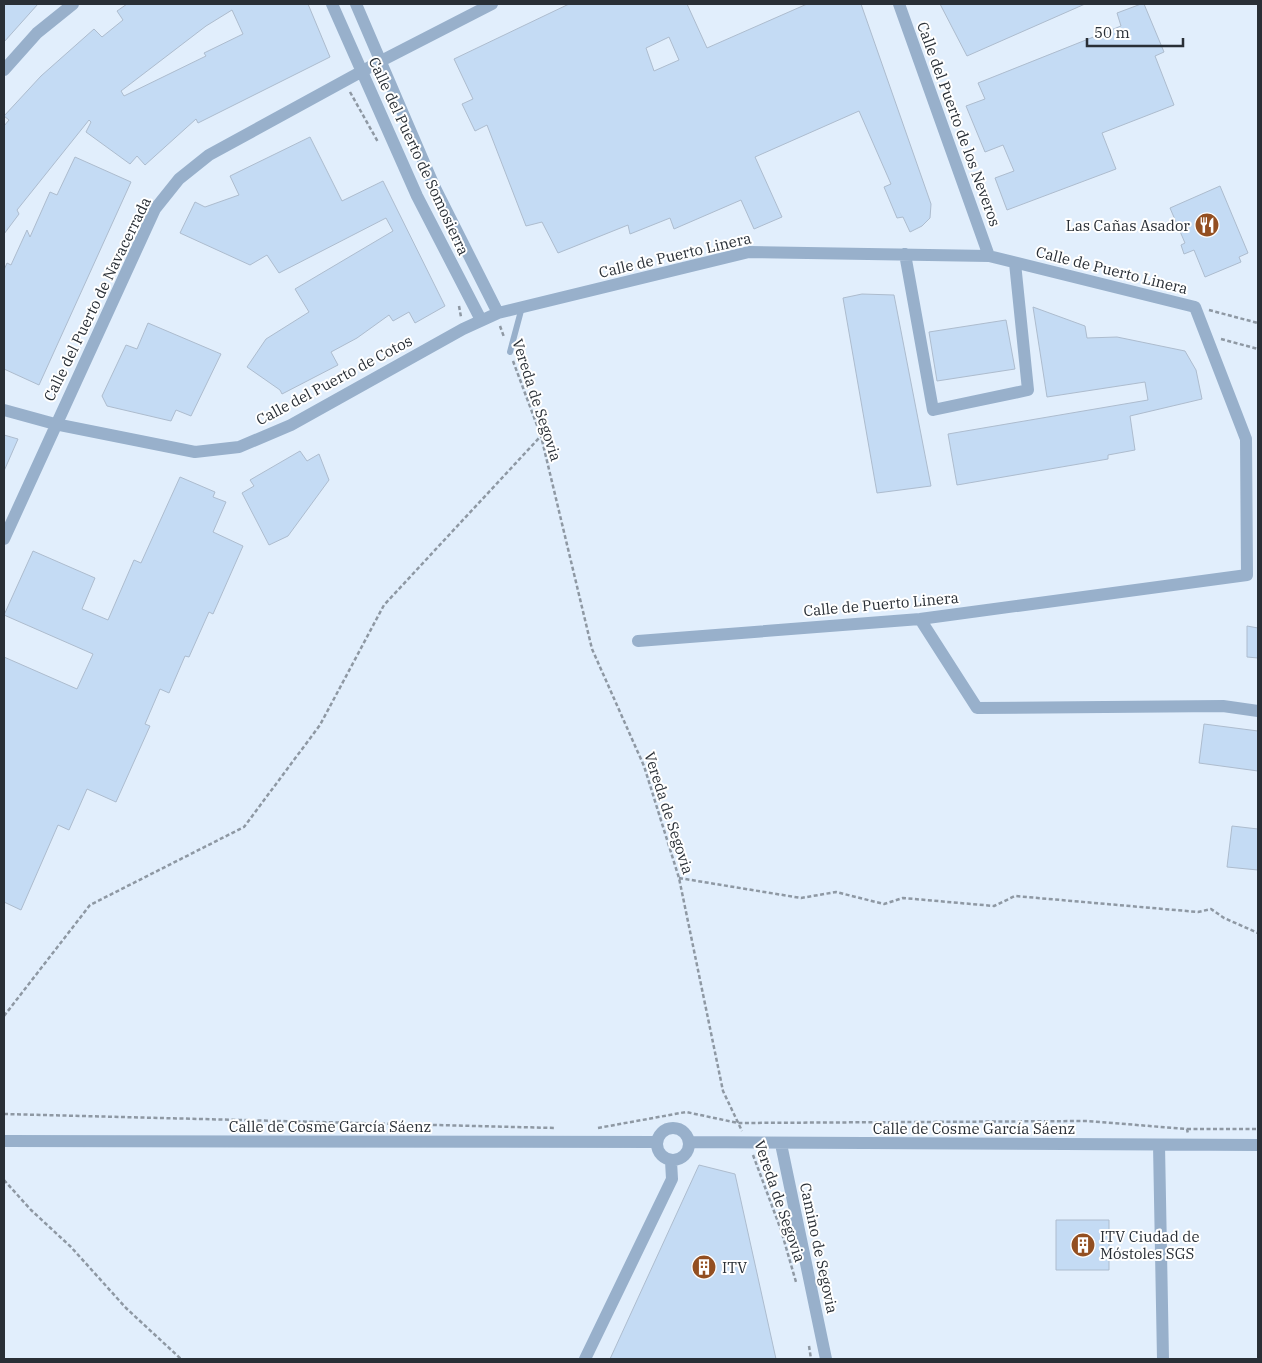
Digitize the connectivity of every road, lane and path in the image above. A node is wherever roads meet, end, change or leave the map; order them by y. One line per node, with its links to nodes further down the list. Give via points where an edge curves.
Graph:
1 (73, 4): 7 (street, via 37,33)
2 (332, 4): 8 (street, Calle del Puerto de Somosierra)
3 (356, 4): 6 (street, Calle del Puerto de Somosierra)
4 (492, 4): 6 (street, Calle del Puerto de Navacerrada)
5 (899, 4): 10 (street, Calle del Puerto de los Neveros)
6 (380, 62): 8 (street, Calle del Puerto de Navacerrada); 14 (street, Calle del Puerto de Somosierra, via 435,188)
7 (4, 70)
8 (361, 73): 16 (street, Calle del Puerto de Somosierra, via 417,196); 21 (street, Calle del Puerto de Navacerrada, via 209,155 179,179 155,209)
9 (905, 254): 10 (street, Calle de Puerto Linera); 11 (street, via 933,410 1028,390); 13 (street, Calle de Puerto Linera, via 749,252)
10 (989, 256): 11 (street, Calle de Puerto Linera)
11 (1016, 263): 12 (street, Calle de Puerto Linera)
12 (1195, 307): 15 (path); 17 (street, Calle de Puerto Linera)
13 (522, 308): 14 (street, Calle de Puerto Linera); 19 (lane)
14 (498, 313): 16 (street, Calle del Puerto de Cotos)
15 (1258, 323)
16 (486, 324): 19 (path, Vereda de Segovia, via 500,324); 21 (street, Calle del Puerto de Cotos, via 291,424 239,447 195,452)
17 (1205, 334): 18 (path); 24 (street, Calle de Puerto Linera, via 1246,438)
18 (1258, 349)
19 (510, 352): 22 (path, Vereda de Segovia)
20 (4, 410): 21 (street, Calle del Puerto de Cotos)
21 (55, 424): 23 (street, Calle del Puerto de Navacerrada)
22 (540, 436): 28 (path, Vereda de Segovia, via 592,649 644,766); 30 (path, via 384,605 320,725 244,828 90,905)
23 (4, 539)
24 (1253, 576): 25 (street, Calle de Puerto Linera)
25 (920, 618): 26 (street, Calle de Puerto Linera); 27 (street, via 977,708 1223,706)
26 (638, 641)
27 (1258, 711)
28 (679, 878): 29 (path, via 801,898 836,892 884,904 903,898 994,906 1015,896 1198,912 1210,909); 32 (path, Vereda de Segovia, via 723,1091)
29 (1258, 933)
30 (4, 1016)
31 (4, 1114): 33 (path)
32 (738, 1123): 34 (path, via 686,1112); 35 (path, via 1087,1121); 40 (path, Vereda de Segovia)
33 (558, 1128)
34 (596, 1129)
35 (1187, 1129): 36 (path); 43 (path)
36 (1258, 1129)
37 (4, 1141): 38 (street, Calle de Cosme García Sáenz)
38 (656, 1142): 39 (street, via 663,1131 671,1128 681,1130); 45 (street, via 660,1155)
39 (689, 1142): 40 (street, Calle de Cosme García Sáenz); 45 (street, via 685,1155)
40 (748, 1143): 41 (street, Calle de Cosme García Sáenz); 47 (path, Vereda de Segovia, via 781,1230)
41 (781, 1144): 42 (street, Calle de Cosme García Sáenz); 52 (street, Camino de Segovia)
42 (1159, 1145): 43 (street, Calle de Cosme García Sáenz); 53 (street)
43 (1191, 1145): 44 (street, Calle de Cosme García Sáenz)
44 (1258, 1145)
45 (671, 1161): 50 (street, via 672,1179)
46 (4, 1180): 49 (path, via 126,1308)
47 (797, 1285)
48 (808, 1341): 51 (path)
49 (181, 1359)
50 (585, 1359)
51 (811, 1359)
52 (826, 1359)
53 (1163, 1359)

